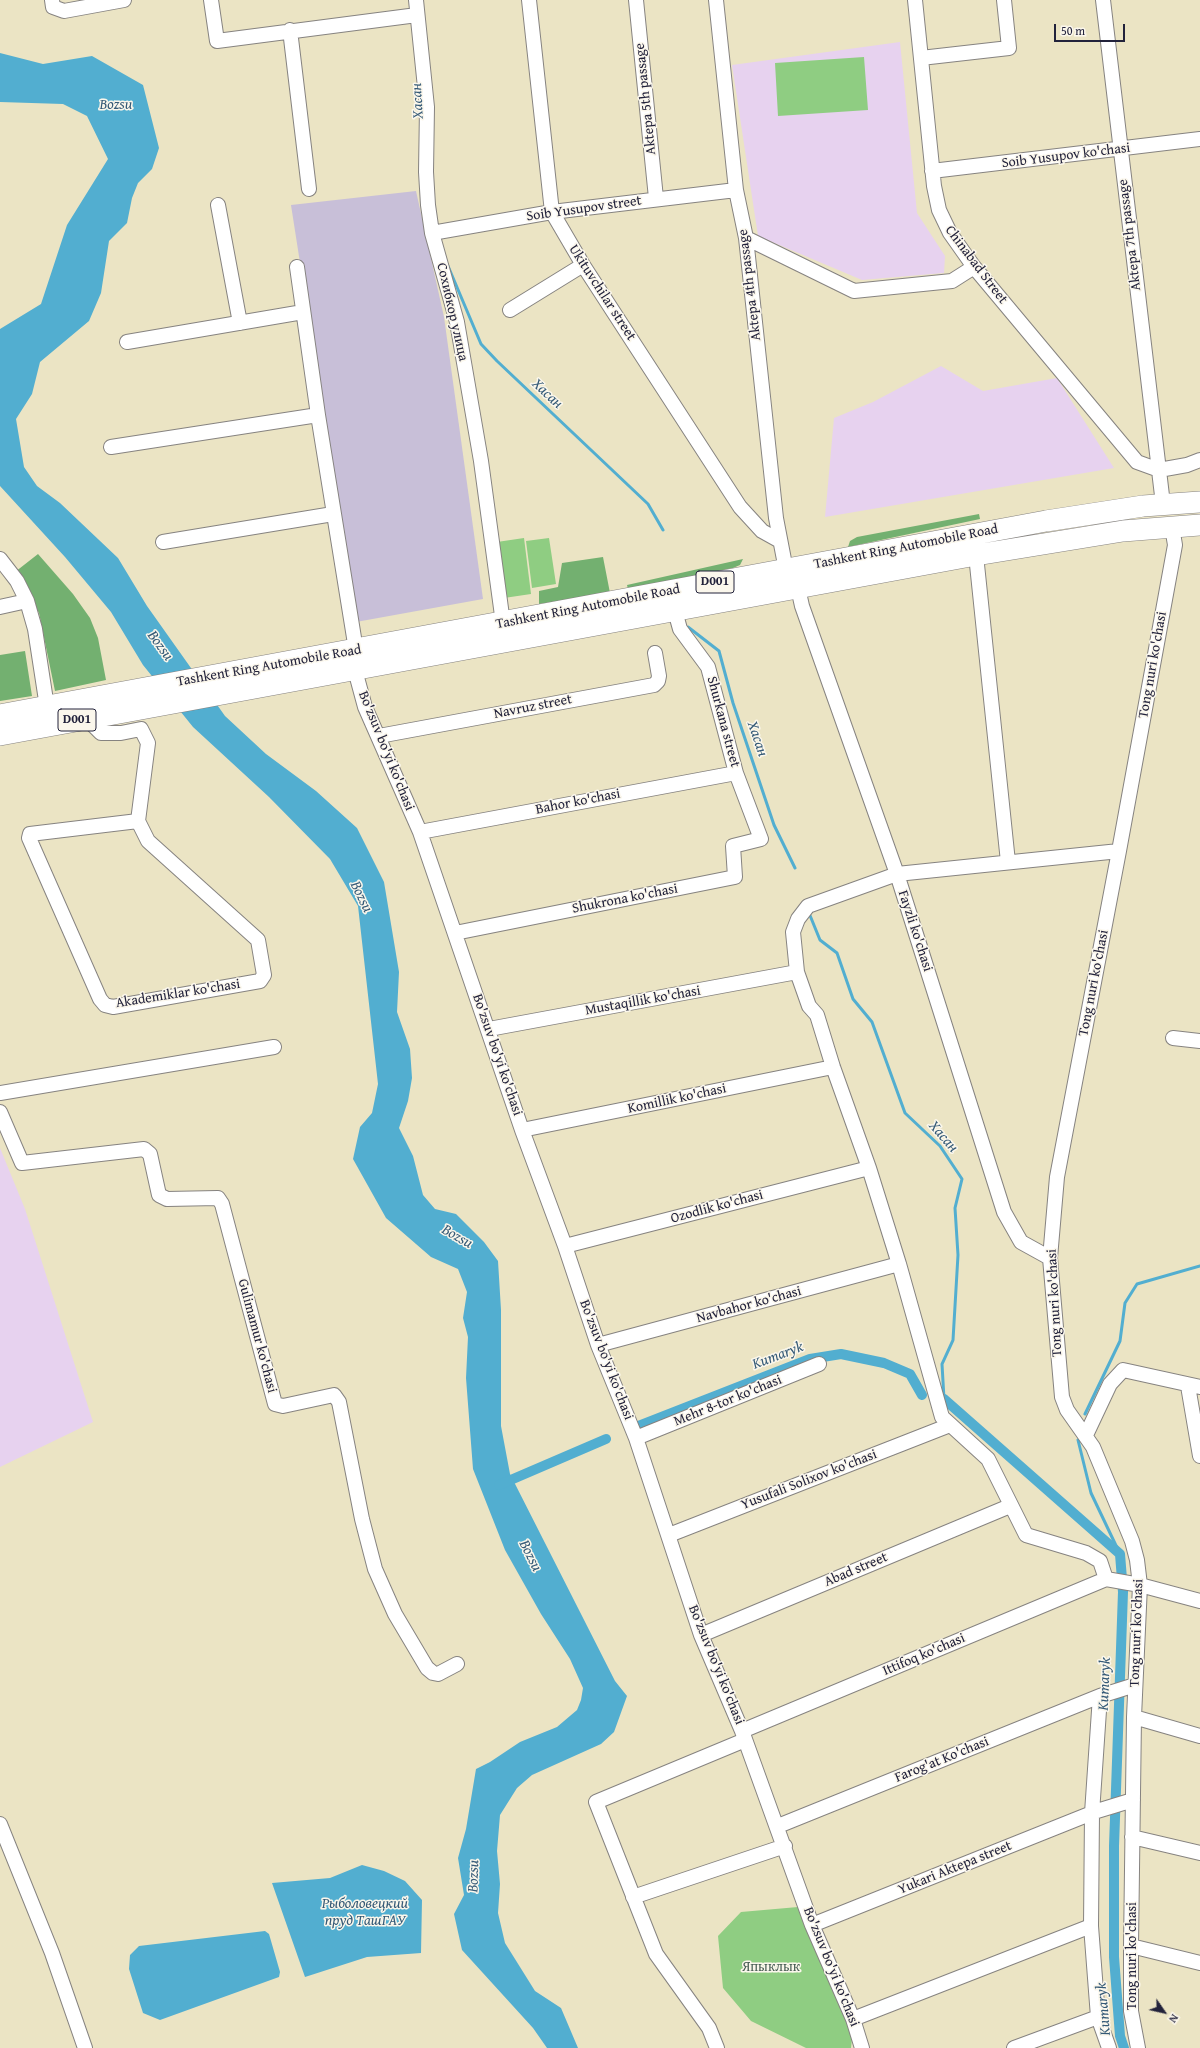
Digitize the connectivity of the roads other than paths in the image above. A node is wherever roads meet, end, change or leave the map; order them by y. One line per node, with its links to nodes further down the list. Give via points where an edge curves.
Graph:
1 (52, 0): 2 (street, via 53,7 64,11)
2 (124, 0)
3 (211, 0): 12 (street, via 217,41)
4 (416, 0): 11 (street, Сохибкор улица)
5 (529, 0): 21 (street, Ukituvchilar street)
6 (636, 0): 19 (street, Aktepa 5th passage)
7 (716, 0): 18 (street, Aktepa 4th passage)
8 (914, 0): 13 (street, Chinabad Street)
9 (1004, 0): 13 (street, via 1009,48)
10 (1103, 0): 15 (street, Aktepa 7th passage)
11 (417, 15): 12 (street); 22 (street, Сохибкор улица, via 427,107 426,172)
12 (290, 30): 17 (street)
13 (921, 58): 16 (street, Chinabad Street)
14 (1200, 139): 15 (street, Soib Yusupov ko'chasi)
15 (1120, 149): 16 (street, Soib Yusupov ko'chasi); 34 (street, Aktepa 7th passage)
16 (932, 172): 26 (street, Chinabad Street, via 936,199 944,222)
17 (310, 189)
18 (736, 190): 19 (street, Soib Yusupov street); 23 (street, Aktepa 4th passage)
19 (656, 198): 21 (street, Soib Yusupov street)
20 (218, 205): 29 (street)
21 (552, 212): 22 (street, Soib Yusupov street); 24 (street, Ukituvchilar street)
22 (432, 234): 49 (street, Сохибкор улица, via 457,322 481,461)
23 (746, 238): 26 (street, via 854,291 952,281); 40 (street, Aktepa 4th passage)
24 (583, 265): 27 (street); 40 (street, Ukituvchilar street, via 740,507 762,531)
25 (297, 267): 28 (street)
26 (974, 267): 34 (street, Chinabad Street, via 1137,462)
27 (510, 310)
28 (303, 312): 29 (street); 31 (street)
29 (240, 323): 30 (street)
30 (127, 342)
31 (318, 415): 32 (street); 37 (street)
32 (111, 447)
33 (1200, 460): 34 (street)
34 (1159, 470): 36 (street, Aktepa 7th passage)
35 (1200, 502): 36 (highway, Tashkent Ring Automobile Road / D001)
36 (1163, 504): 39 (highway); 44 (highway, Tashkent Ring Automobile Road / D001, via 1046,520)
37 (333, 514): 41 (street); 52 (street)
38 (1200, 525): 39 (highway, Tashkent Ring Automobile Road / D001)
39 (1172, 526): 42 (highway, Tashkent Ring Automobile Road / D001, via 1116,532); 62 (street, Tong nuri ko'chasi, via 1175,546)
40 (780, 541): 44 (street, Aktepa 4th passage)
41 (163, 542)
42 (976, 555): 45 (highway, Tashkent Ring Automobile Road / D001); 63 (street)
43 (0, 559): 46 (street, via 17,581)
44 (786, 570): 50 (highway, Tashkent Ring Automobile Road / D001)
45 (798, 588): 48 (highway, Tashkent Ring Automobile Road / D001); 64 (street, Fayzli ko'chasi, via 802,606)
46 (27, 601): 47 (street); 54 (street)
47 (0, 607)
48 (675, 610): 50 (highway, Tashkent Ring Automobile Road / D001); 59 (street, Shurkana street, via 680,629 708,667)
49 (503, 623): 50 (highway, Tashkent Ring Automobile Road / D001); 52 (highway, Tashkent Ring Automobile Road / D001)
50 (535, 626): 52 (highway, Tashkent Ring Automobile Road / D001)
51 (654, 653): 58 (street, Navruz street, via 660,676 654,685)
52 (355, 660): 53 (highway, Tashkent Ring Automobile Road / D001); 58 (street, Bo'zsuv bo'yi ko'chasi, via 365,707)
53 (153, 697): 54 (highway, Tashkent Ring Automobile Road / D001); 56 (highway, Tashkent Ring Automobile Road / D001)
54 (47, 706): 55 (highway, Tashkent Ring Automobile Road / D001)
55 (0, 715)
56 (87, 719): 57 (highway, Tashkent Ring Automobile Road / D001); 60 (street, via 101,733 121,733 140,729 148,743)
57 (0, 735)
58 (378, 736): 61 (street, Bo'zsuv bo'yi ko'chasi)
59 (736, 773): 61 (street, Bahor ko'chasi); 65 (street, Shukrona ko'chasi, via 762,839 733,846 735,877)
60 (138, 821): 60 (street, Akademiklar ko'chasi, via 148,841 258,940 264,975 260,981 113,1007 105,1005 100,999 28,838 30,834)
61 (420, 832): 65 (street, Bo'zsuv bo'yi ko'chasi)
62 (1119, 851): 63 (street); 77 (street, Tong nuri ko'chasi, via 1057,1177)
63 (1008, 862): 64 (street)
64 (897, 874): 66 (street, via 808,906 798,919 793,932); 77 (street, Fayzli ko'chasi, via 1004,1212 1021,1242)
65 (455, 933): 67 (street, Bo'zsuv bo'yi ko'chasi)
66 (797, 972): 67 (street, Mustaqillik ko'chasi); 71 (street, via 809,1006 817,1015)
67 (489, 1029): 74 (street, Bo'zsuv bo'yi ko'chasi)
68 (1173, 1038): 69 (street)
69 (1200, 1041)
70 (274, 1048): 72 (street)
71 (833, 1067): 74 (street, Komillik ko'chasi); 75 (street)
72 (0, 1093)
73 (0, 1112): 92 (street, Gulimamur ko'chasi, via 22,1163 144,1149 150,1154 159,1195 167,1199 218,1198 222,1204 275,1404 284,1406 334,1395 339,1402 362,1519 375,1569 395,1614 432,1673 438,1674)
74 (522, 1130): 76 (street, Bo'zsuv bo'yi ko'chasi)
75 (868, 1168): 76 (street, Ozodlik ko'chasi); 78 (street)
76 (565, 1246): 79 (street, Bo'zsuv bo'yi ko'chasi)
77 (1050, 1258): 83 (street, Tong nuri ko'chasi, via 1062,1397 1066,1410)
78 (899, 1264): 79 (street, Navbahor ko'chasi); 82 (street, via 942,1417)
79 (598, 1345): 84 (street, Bo'zsuv bo'yi ko'chasi)
80 (819, 1364): 84 (street, Mehr 8-tor ko'chasi)
81 (1194, 1387): 83 (street, via 1123,1370 1110,1384); 85 (street)
82 (950, 1425): 86 (street, via 988,1459); 87 (street, Yusufali Solixov ko'chasi)
83 (1086, 1435): 89 (street, Tong nuri ko'chasi, via 1132,1541 1138,1560)
84 (636, 1438): 87 (street, Bo'zsuv bo'yi ko'chasi)
85 (1200, 1456)
86 (1010, 1506): 88 (street, via 1026,1535 1086,1553 1100,1561); 91 (street, Abad street)
87 (669, 1535): 91 (street, Bo'zsuv bo'yi ko'chasi)
88 (1111, 1580): 89 (street); 96 (street, Ittifoq ko'chasi)
89 (1136, 1584): 90 (street); 93 (street, Tong nuri ko'chasi)
90 (1200, 1601)
91 (701, 1635): 96 (street, Bo'zsuv bo'yi ko'chasi)
92 (456, 1664)
93 (1135, 1685): 94 (street, Farog'at Ko'chasi); 95 (street, Tong nuri ko'chasi)
94 (1103, 1696): 99 (street); 101 (street, Farog'at Ko'chasi)
95 (1134, 1717): 97 (street); 98 (street, Tong nuri ko'chasi)
96 (744, 1735): 101 (street, Bo'zsuv bo'yi ko'chasi); 105 (street, Ittifoq ko'chasi, via 596,1802)
97 (1200, 1736)
98 (1133, 1800): 99 (street, Yukari Aktepa street); 102 (street, Tong nuri ko'chasi)
99 (1094, 1812): 106 (street, Yukari Aktepa street); 107 (street)
100 (0, 1824): 112 (street, via 52,1953)
101 (778, 1826): 103 (street, Bo'zsuv bo'yi ko'chasi)
102 (1132, 1837): 104 (street); 108 (street, Tong nuri ko'chasi)
103 (785, 1846): 105 (street); 106 (street, Bo'zsuv bo'yi ko'chasi)
104 (1200, 1853)
105 (633, 1897): 113 (street, via 656,1954 709,2028)
106 (812, 1925): 111 (street, Bo'zsuv bo'yi ko'chasi)
107 (1091, 1926): 110 (street); 111 (street)
108 (1131, 1946): 109 (street); 117 (street, Tong nuri ko'chasi, via 1131,2011)
109 (1200, 1963)
110 (1098, 2017): 115 (street); 116 (street)
111 (853, 2019): 114 (street, Bo'zsuv bo'yi ko'chasi)
112 (85, 2048)
113 (717, 2048)
114 (862, 2048)
115 (1014, 2048)
116 (1109, 2048)
117 (1138, 2048)

